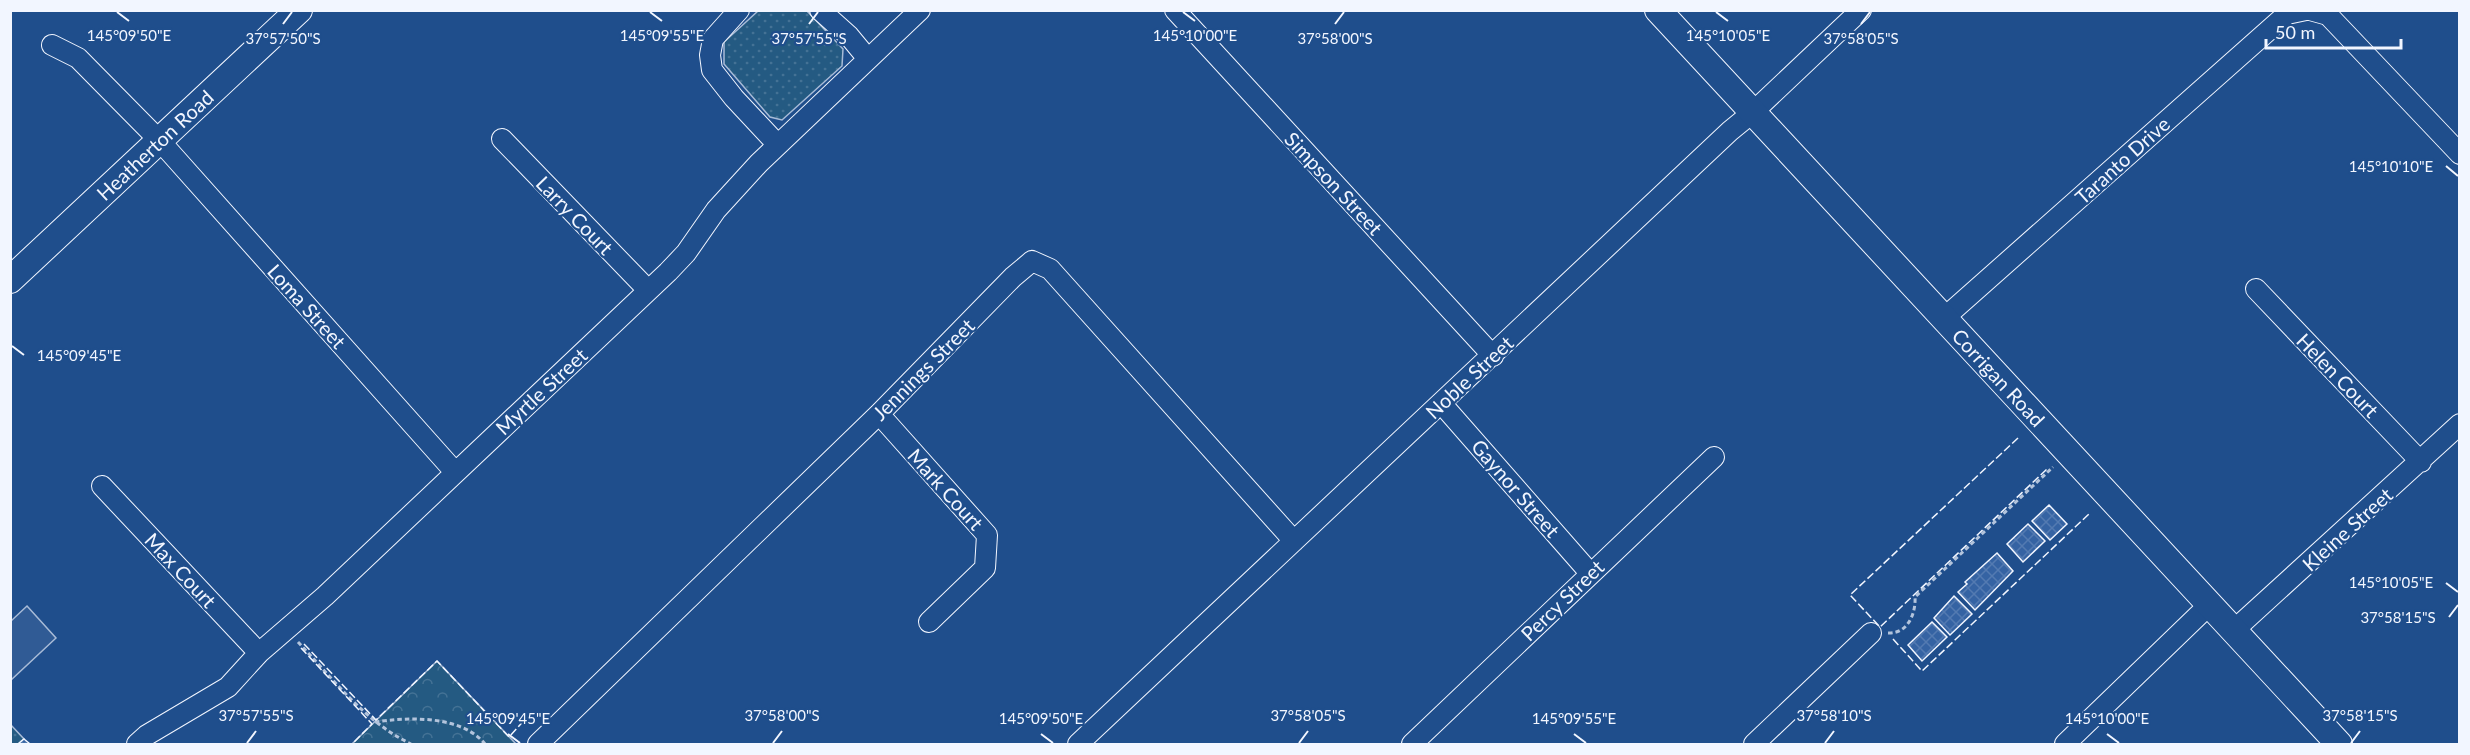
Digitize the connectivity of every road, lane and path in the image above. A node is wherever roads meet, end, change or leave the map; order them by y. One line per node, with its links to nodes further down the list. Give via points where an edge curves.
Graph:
1 (299, 10): 13 (main road, Heatherton Road)
2 (739, 10): 14 (street, via 713,39 712,70)
3 (820, 10): 10 (street)
4 (920, 10): 10 (street, Myrtle Street)
5 (1175, 10): 20 (street, Simpson Street)
6 (1658, 10): 11 (main road, Corrigan Road)
7 (1862, 10): 11 (street, Noble Street)
8 (2308, 10): 15 (street, Taranto Drive, via 2328,15); 19 (street, Taranto Drive, via 2287,14)
9 (52, 45): 13 (street, Loma Street, via 78,58)
10 (868, 59): 14 (street, Myrtle Street)
11 (1752, 113): 19 (main road, Corrigan Road); 20 (street, Noble Street)
12 (502, 139): 18 (street, Larry Court)
13 (160, 141): 16 (main road, Heatherton Road); 27 (street, Loma Street)
14 (778, 145): 18 (street, Myrtle Street, via 716,210 686,253)
15 (2460, 154)
16 (10, 280)
17 (2256, 289): 26 (street, Helen Court)
18 (648, 290): 27 (street, Myrtle Street)
19 (1943, 319): 24 (main road, Corrigan Road)
20 (1493, 356): 21 (street, Noble Street)
21 (1441, 403): 29 (street, Noble Street); 30 (street, Gaynor Street)
22 (879, 414): 29 (street, Jennings Street, via 1032,261 1050,269); 32 (street, Mark Court, via 987,535 985,568); 41 (street, Jennings Street)
23 (2460, 424): 26 (street, Kleine Street)
24 (2068, 453): 31 (main road, Corrigan Road); 35 (path, via 1915,597 1916,610 1909,624 1893,633)
25 (1714, 457): 30 (street, Percy Street)
26 (2421, 462): 34 (street, Kleine Street)
27 (454, 472): 33 (street, Myrtle Street)
28 (102, 486): 36 (street, Max Court)
29 (1294, 541): 42 (street, Noble Street)
30 (1590, 573): 43 (street, Percy Street)
31 (2208, 606): 34 (main road, Corrigan Road); 45 (street)
32 (929, 622)
33 (287, 630): 36 (street, Myrtle Street); 37 (path)
34 (2232, 632): 46 (main road, Corrigan Road)
35 (1871, 633): 44 (street)
36 (259, 653): 38 (street, Myrtle Street, via 228,687)
37 (373, 722): 39 (path); 40 (path, via 400,718 449,723 466,729)
38 (136, 744)
39 (411, 744)
40 (484, 744)
41 (538, 744)
42 (1078, 744)
43 (1412, 744)
44 (1754, 744)
45 (2065, 744)
46 (2339, 744)

